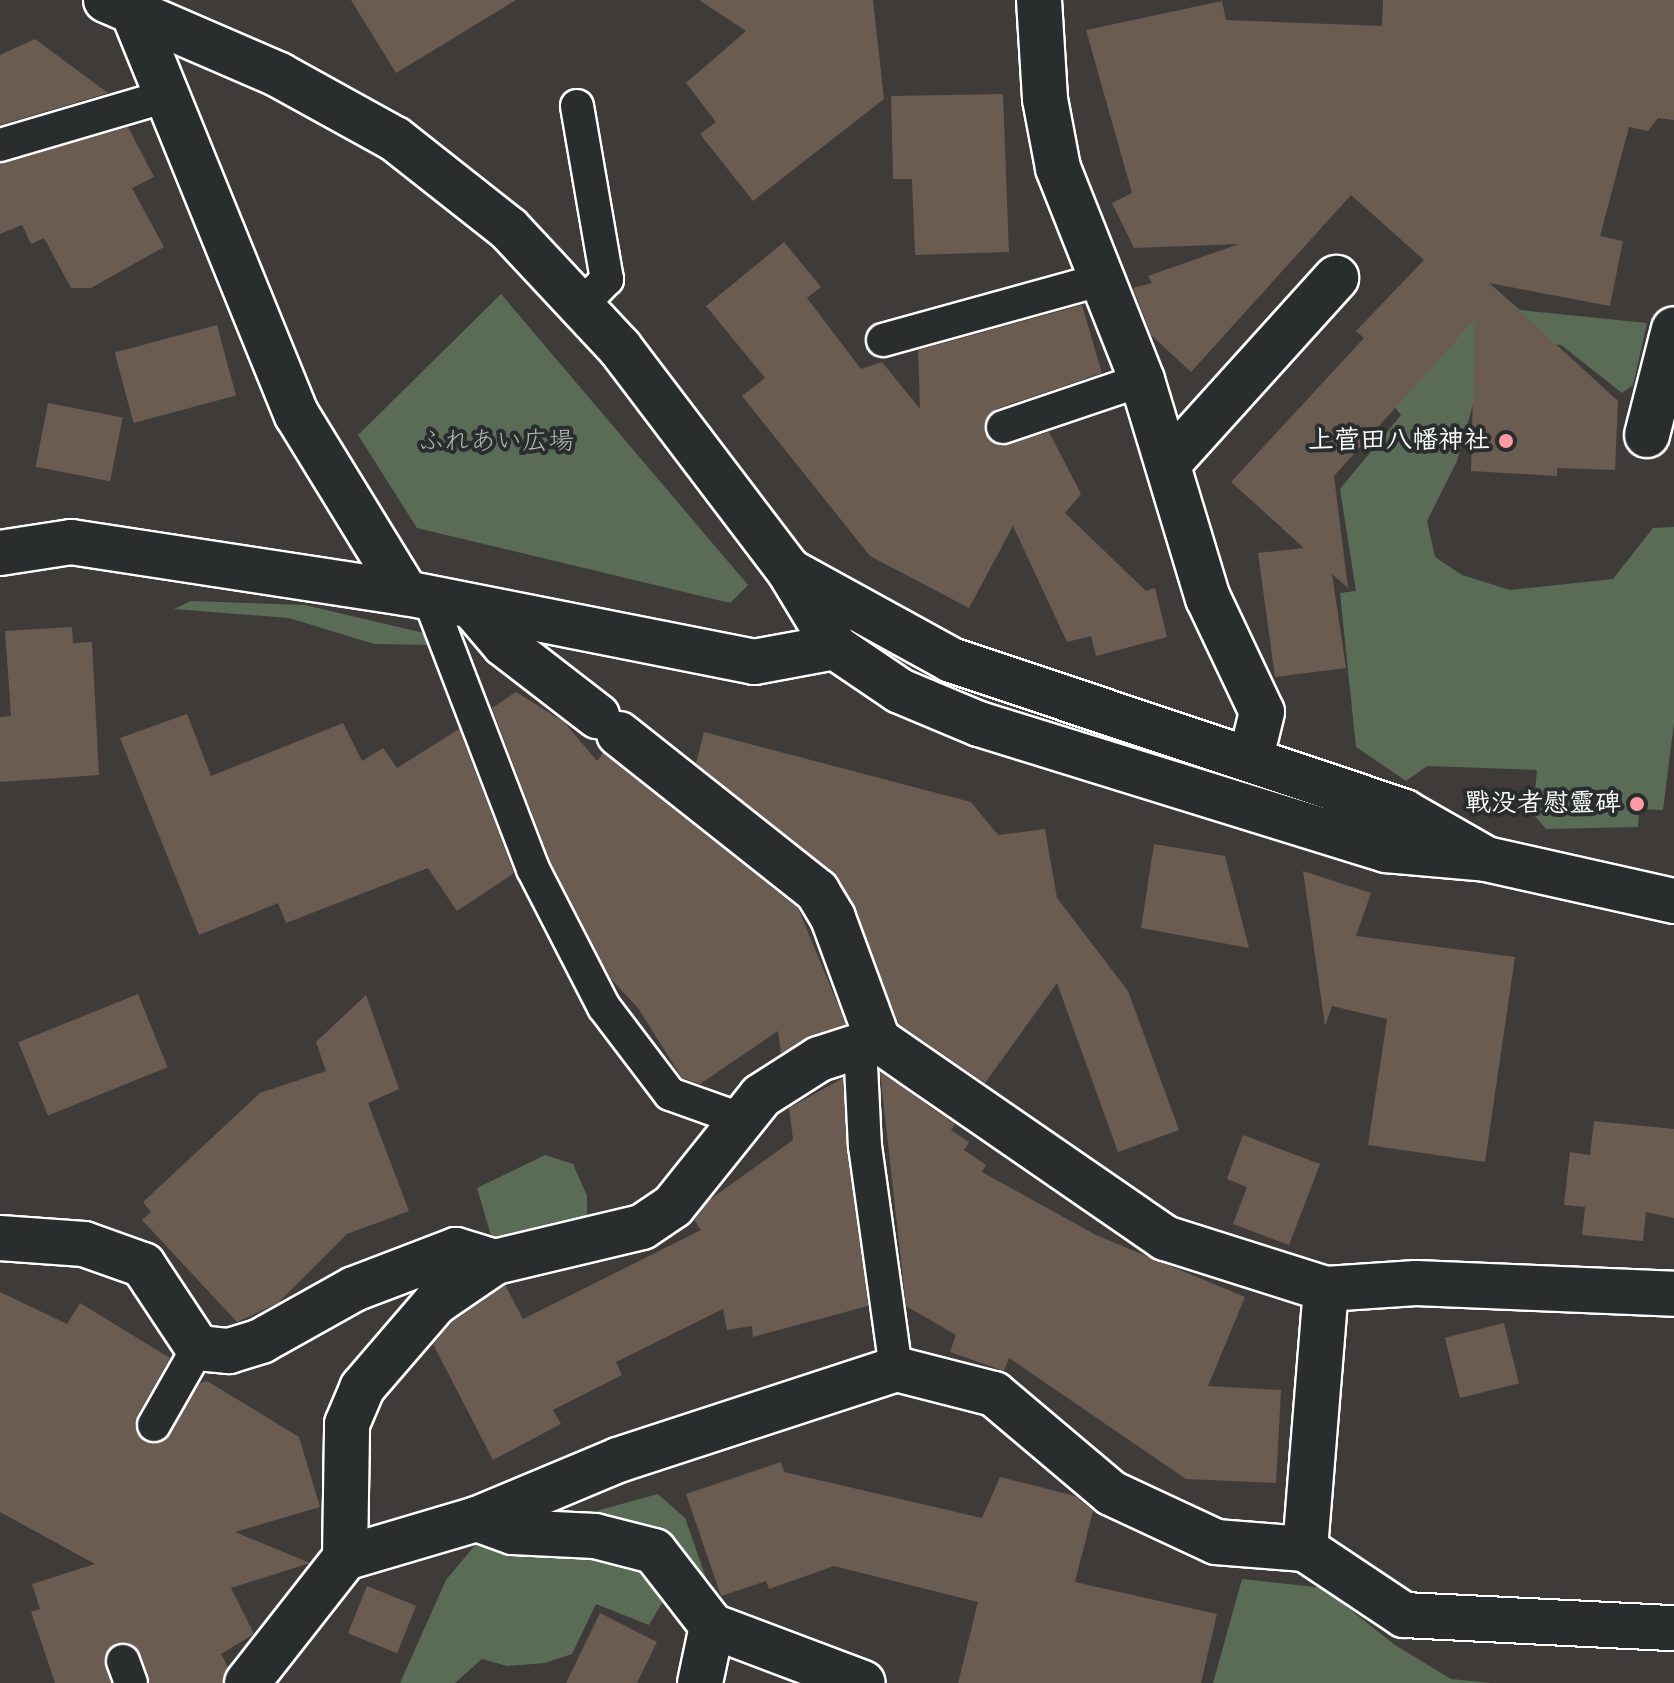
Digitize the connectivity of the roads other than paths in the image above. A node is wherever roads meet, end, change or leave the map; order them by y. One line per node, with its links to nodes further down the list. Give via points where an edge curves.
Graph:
1 (1039, 0): 7 (street, via 1045,99 1058,168)
2 (120, 6): 3 (street); 8 (street, via 279,75 395,139 509,229)
3 (167, 96): 5 (lane); 17 (street, via 297,415)
4 (577, 106): 8 (lane, via 597,192 607,279)
5 (0, 145)
6 (1336, 278): 14 (street)
7 (1103, 279): 10 (lane); 11 (street)
8 (582, 305): 16 (street)
9 (1674, 331): 13 (street)
10 (883, 340)
11 (1142, 380): 12 (lane); 14 (street)
12 (1003, 427)
13 (1647, 435)
14 (1168, 464): 20 (street, via 1208,598 1262,712)
15 (0, 553): 17 (street, via 71,542)
16 (788, 569): 19 (street); 20 (street, via 951,660)
17 (417, 595): 18 (street); 24 (lane, via 533,869 604,1007 670,1094)
18 (475, 610): 19 (street, via 754,662); 23 (street, via 504,644 817,891 833,918)
19 (835, 647): 21 (street, via 900,691 979,724 1386,850)
20 (1251, 757): 21 (street, via 1404,812)
21 (1486, 859): 22 (street)
22 (1674, 901)
23 (869, 1043): 24 (street, via 819,1059 761,1096); 27 (street, via 1165,1238); 30 (lane, via 865,1146)
24 (743, 1120): 26 (street, via 673,1206 642,1227)
25 (0, 1238): 29 (street, via 84,1244 143,1265)
26 (495, 1262): 29 (street, via 456,1250 354,1289 261,1341 229,1351); 34 (street, via 435,1303 362,1388 347,1424)
27 (1326, 1289): 28 (street, via 1416,1283); 33 (street)
28 (1674, 1294)
29 (198, 1348): 31 (lane)
30 (896, 1369): 32 (street, via 618,1460); 33 (street, via 994,1394 1111,1493 1216,1542)
31 (154, 1425)
32 (477, 1519): 34 (street); 35 (street, via 513,1532 595,1536 654,1551)
33 (1305, 1549): 36 (street, via 1404,1615)
34 (345, 1558): 37 (street)
35 (712, 1626): 38 (street); 39 (street)
36 (1674, 1628)
37 (247, 1683)
38 (700, 1683)
39 (863, 1683)

